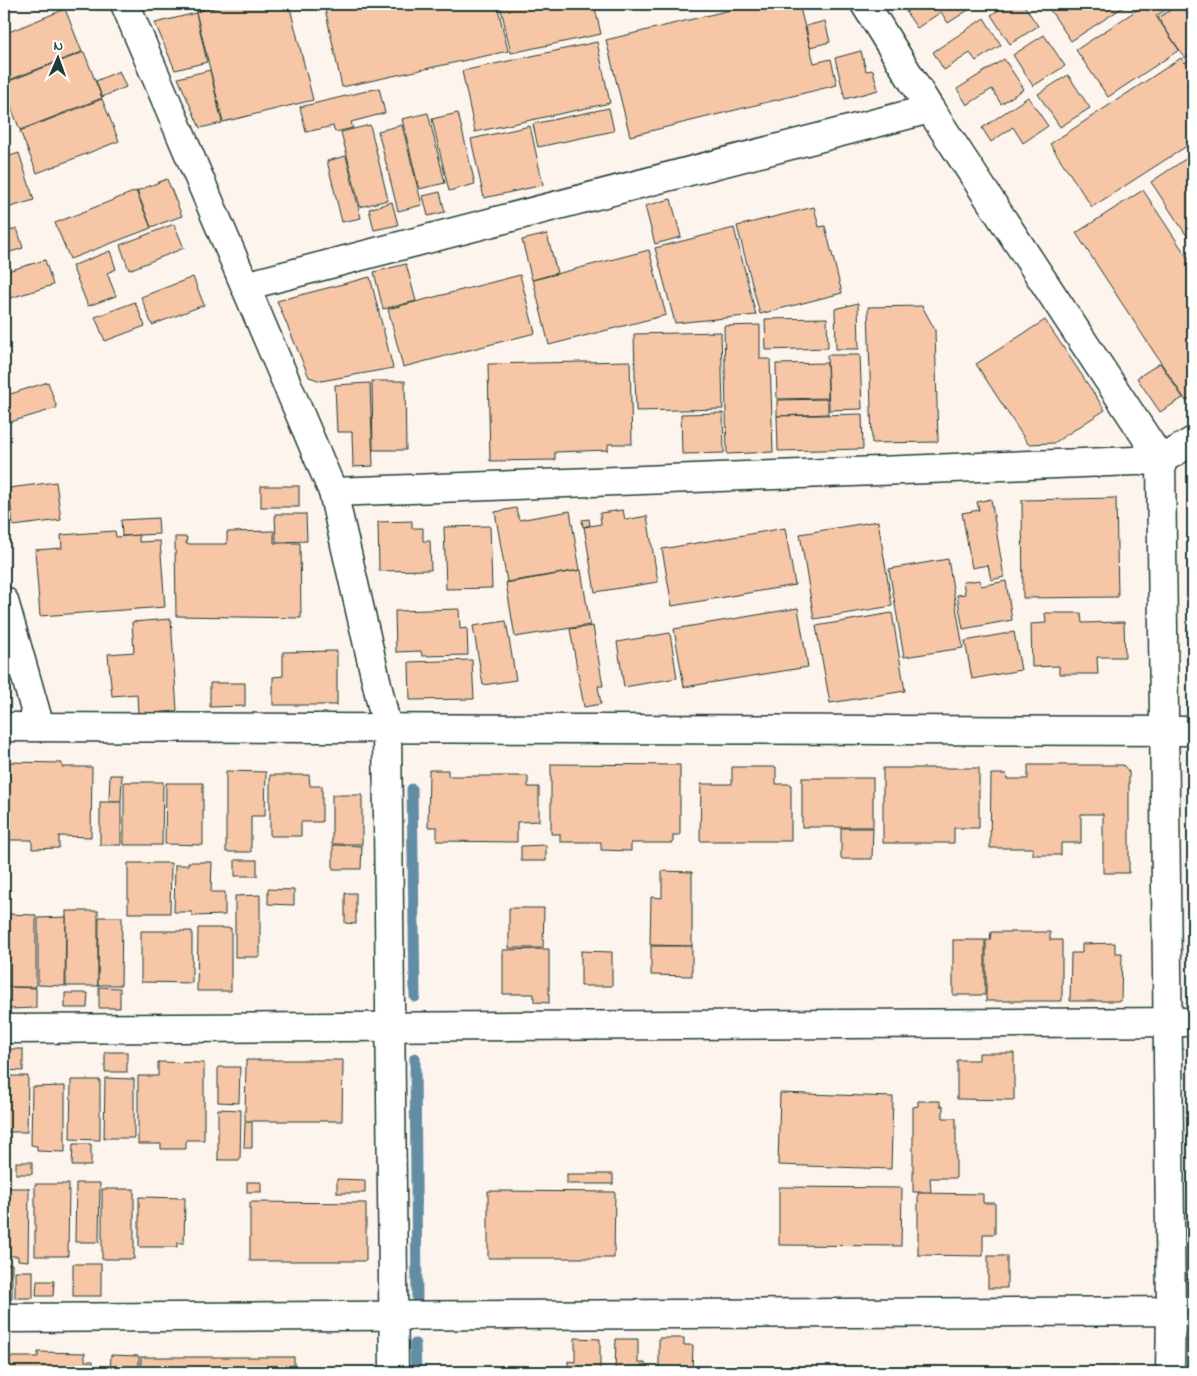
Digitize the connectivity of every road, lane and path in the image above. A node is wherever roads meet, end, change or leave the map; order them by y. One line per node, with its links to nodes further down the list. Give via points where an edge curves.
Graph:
1 (125, 4): 4 (street)
2 (865, 4): 3 (street)
3 (930, 108): 4 (street); 6 (street)
4 (245, 286): 7 (street)
5 (1193, 441): 6 (street)
6 (1161, 460): 7 (street); 12 (street)
7 (333, 492): 11 (street)
8 (4, 600): 10 (street)
9 (4, 727): 10 (street)
10 (40, 727): 11 (street)
11 (387, 728): 12 (street); 15 (street)
12 (1166, 731): 13 (street); 14 (street)
13 (1193, 731)
14 (1181, 1022): 15 (street); 17 (street)
15 (390, 1028): 16 (street); 18 (street)
16 (4, 1029)
17 (1182, 1311): 18 (street); 21 (street)
18 (394, 1316): 19 (street); 20 (street)
19 (4, 1318)
20 (394, 1372)
21 (1170, 1372)

